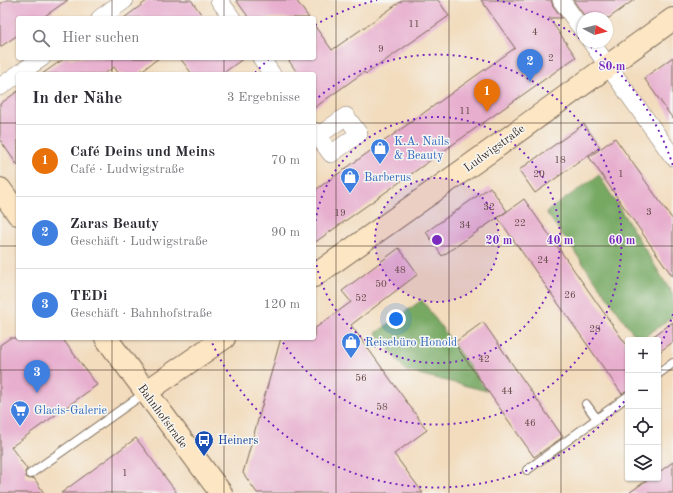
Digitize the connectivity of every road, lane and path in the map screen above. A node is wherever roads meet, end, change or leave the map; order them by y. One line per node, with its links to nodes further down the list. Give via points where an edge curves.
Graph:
1 (125, 0): 4 (street)
2 (219, 0): 5 (street)
3 (561, 0): 7 (street)
4 (103, 16)
5 (231, 16)
6 (673, 19): 11 (street, Ludwigstraße)
7 (577, 23)
8 (595, 48): 11 (street)
9 (39, 60): 12 (street)
10 (262, 60): 13 (street)
11 (608, 66): 16 (street); 19 (street, Ludwigstraße)
12 (21, 72)
13 (271, 72)
14 (16, 75): 15 (street)
15 (0, 87)
16 (673, 157)
17 (0, 189): 18 (street)
18 (16, 211)
19 (316, 275)
20 (107, 340): 24 (street, Bahnhofstraße)
21 (221, 340): 24 (street)
22 (673, 363): 23 (lane)
23 (659, 373)
24 (146, 392): 29 (lane); 30 (street, Bahnhofstraße)
25 (625, 398): 27 (lane)
26 (586, 404): 27 (lane)
27 (597, 419): 28 (lane)
28 (527, 470)
29 (30, 474)
30 (220, 493)

